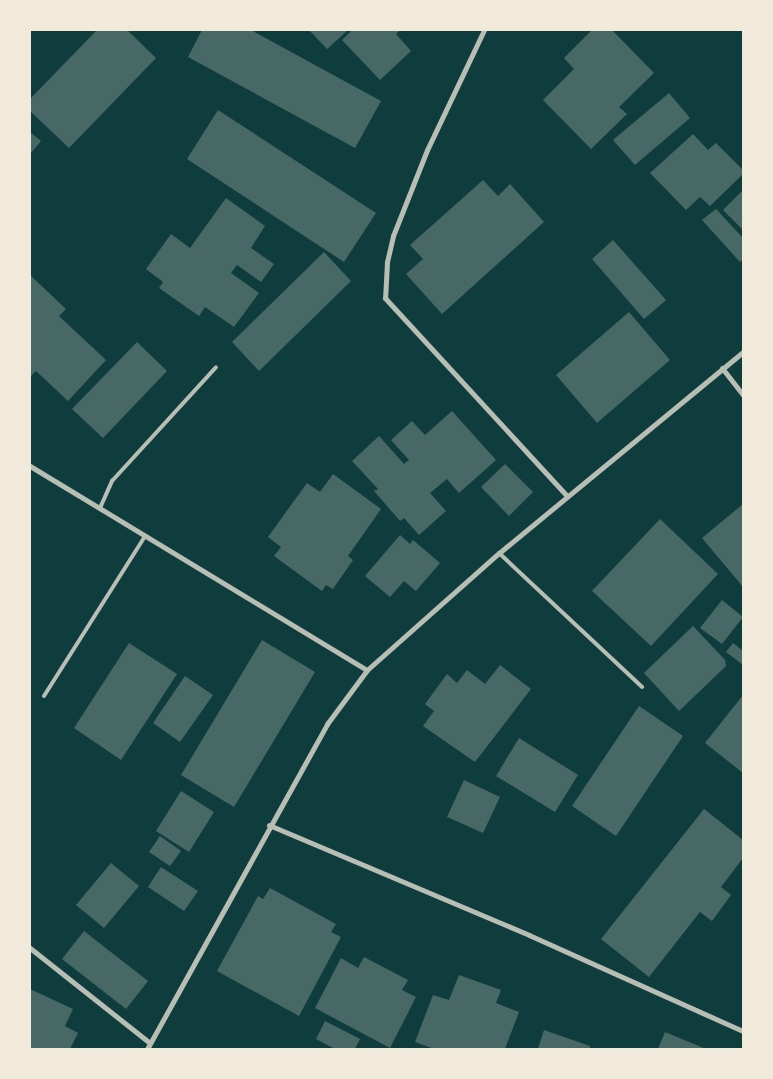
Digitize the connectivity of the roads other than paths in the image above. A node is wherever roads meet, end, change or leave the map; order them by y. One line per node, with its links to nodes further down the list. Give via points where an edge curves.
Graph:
1 (484, 30): 7 (street, via 427,150 393,236 387,262 385,298)
2 (743, 352): 4 (street)
3 (216, 367): 8 (lane, via 112,482)
4 (722, 368): 5 (street); 7 (street)
5 (743, 395)
6 (30, 466): 8 (street)
7 (567, 496): 10 (street)
8 (100, 508): 9 (street)
9 (145, 536): 11 (street); 13 (lane)
10 (499, 553): 11 (street); 12 (lane)
11 (366, 670): 14 (street, via 328,724)
12 (642, 687)
13 (44, 696)
14 (269, 825): 16 (street, via 529,935); 17 (street)
15 (30, 948): 17 (street)
16 (743, 1031)
17 (150, 1043): 18 (street)
18 (147, 1049)

